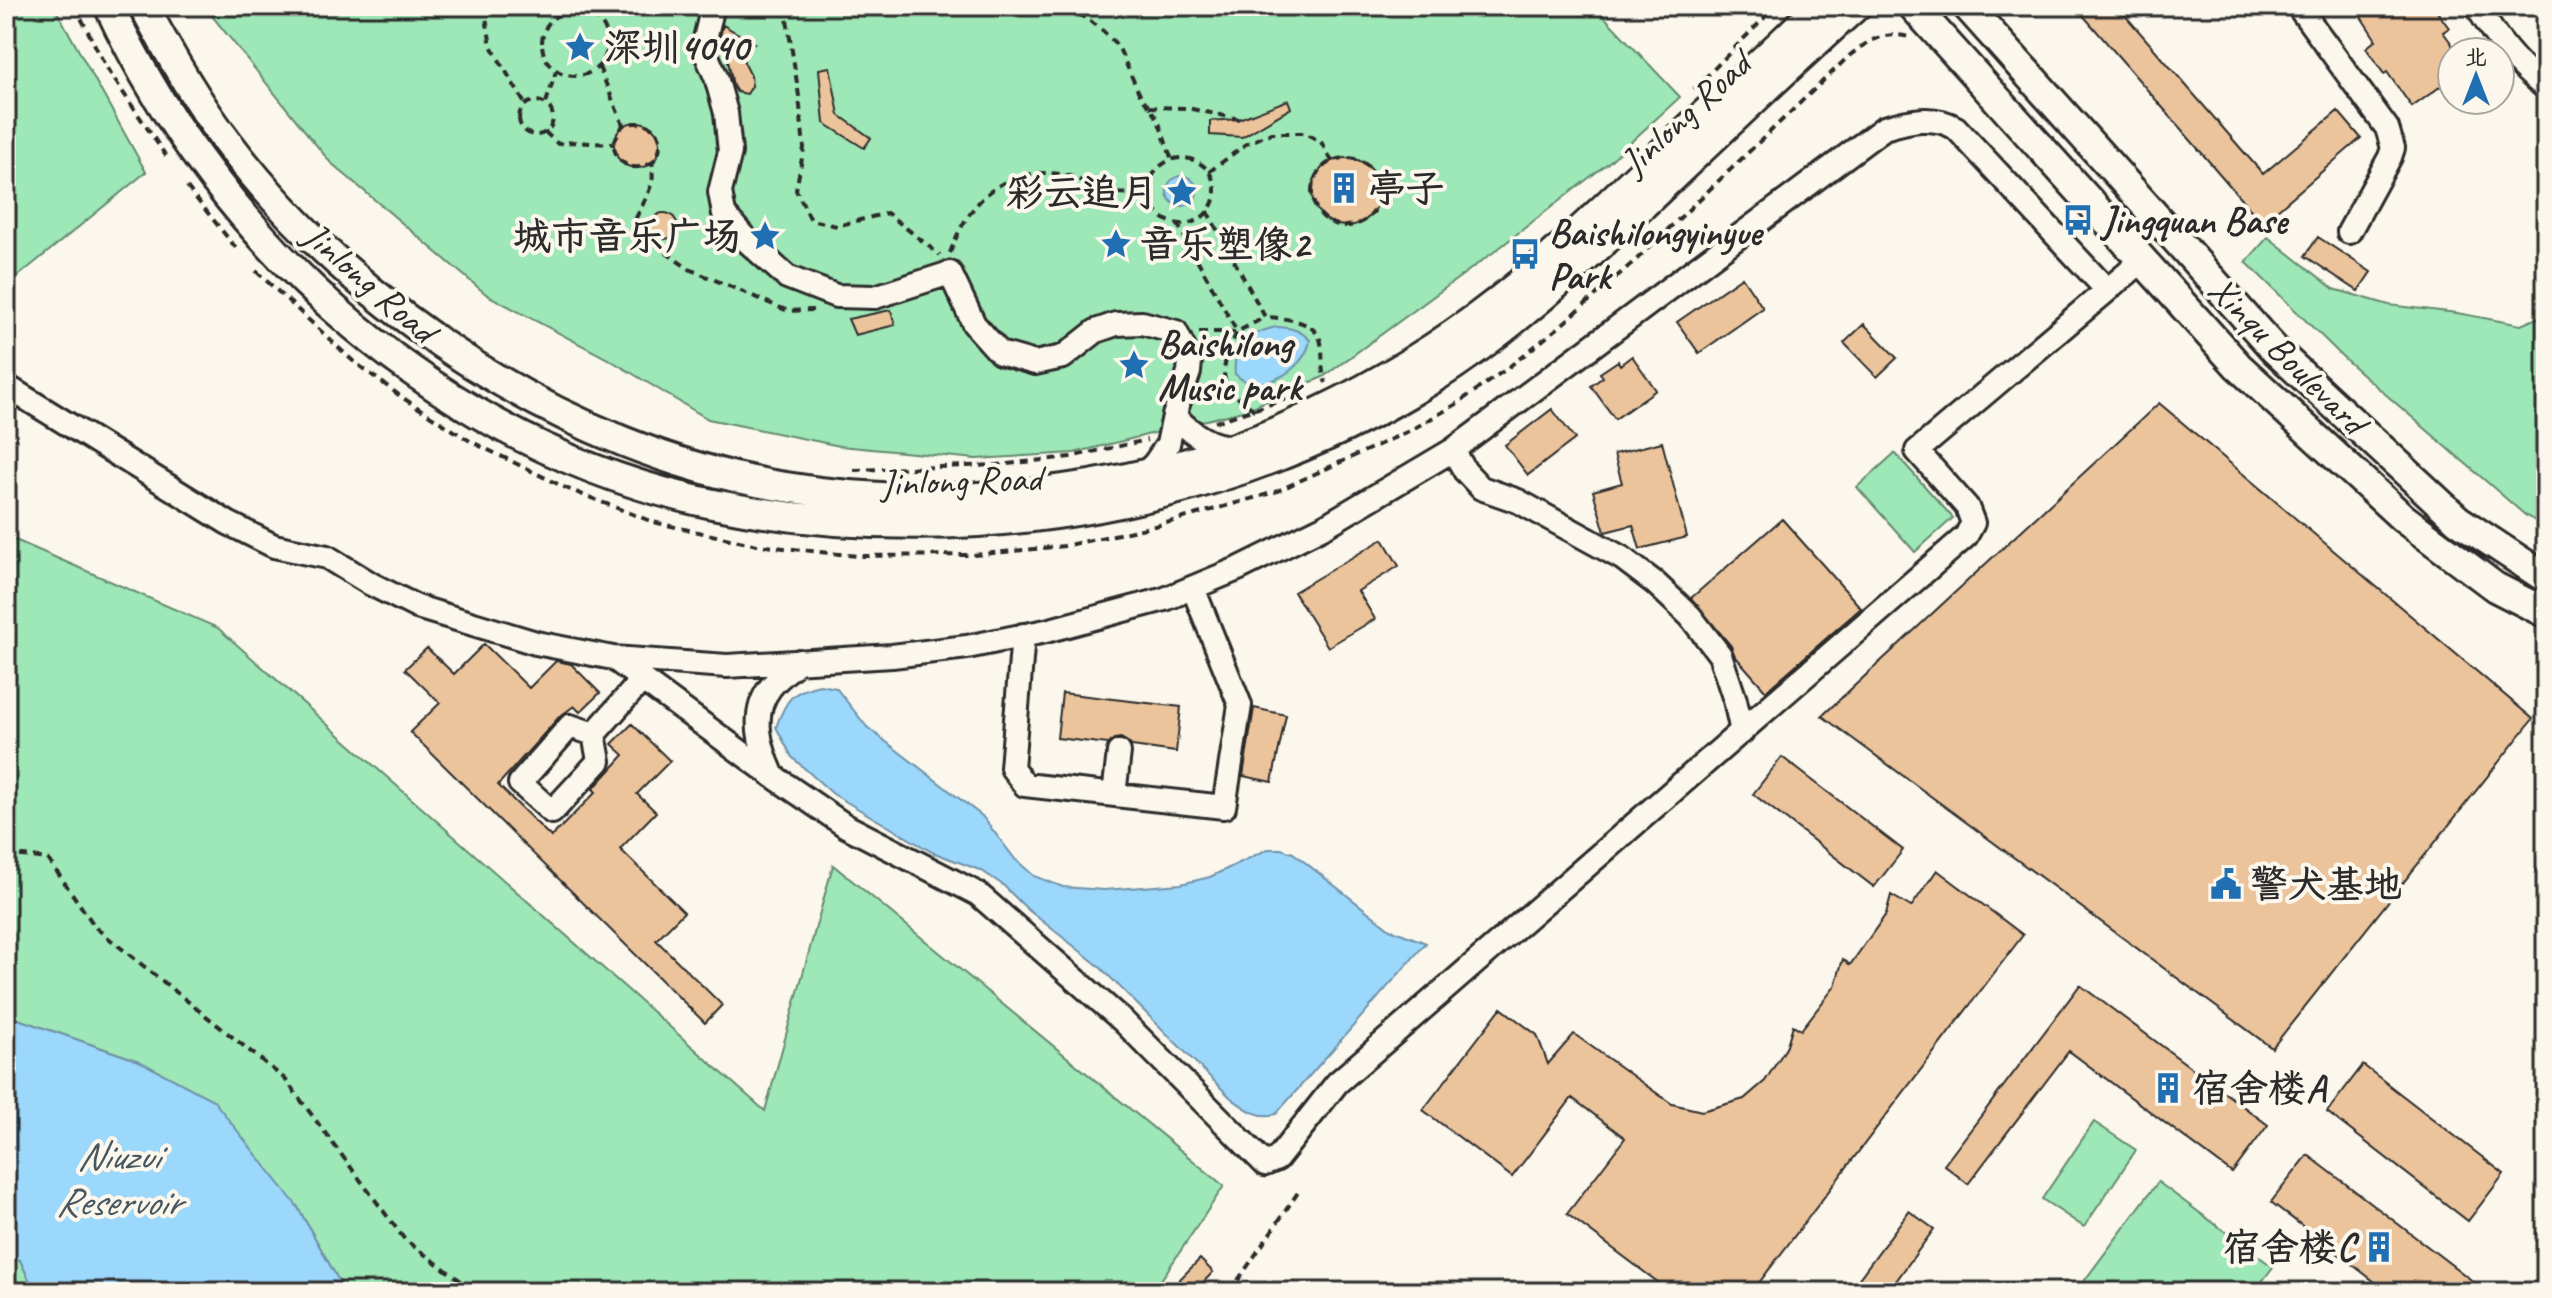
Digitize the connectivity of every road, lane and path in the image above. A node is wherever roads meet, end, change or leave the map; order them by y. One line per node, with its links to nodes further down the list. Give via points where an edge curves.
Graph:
1 (75, 6): 28 (path, via 106,67)
2 (109, 6): 12 (main road, Jinlong Road, via 172,120 240,212 365,338 465,405 580,463 709,504 823,520 937,524 1059,515 1178,489 1306,444 1430,380 1580,263)
3 (144, 6): 56 (main road, Jinlong Road, via 172,60 232,148 327,252 453,353 591,427 713,471 843,495 909,500 1030,494)
4 (484, 6): 21 (path, via 491,46)
5 (587, 6): 6 (path)
6 (599, 6)
7 (713, 6): 44 (street, via 703,47 726,113 730,152 720,192 724,214 787,277 836,296 875,297 950,273 974,324 1000,353 1035,363 1063,357 1096,331 1116,324 1142,323)
8 (785, 6): 34 (path, via 804,148 796,190 811,220 837,226 887,213 948,261 960,227 985,195 1013,176 1044,173 1125,195)
9 (1066, 6): 23 (path, via 1118,46)
10 (1776, 6): 20 (path)
11 (1819, 6): 53 (main road, Jinlong Road, via 1496,303 1413,362 1358,393)
12 (1856, 6)
13 (1967, 6): 57 (main road, Xinqu Boulevard, via 2274,349 2458,520)
14 (2298, 6): 38 (street, via 2392,139 2390,157)
15 (2477, 6): 19 (street, via 2501,45)
16 (1914, 20): 40 (main road, Xinqu Boulevard); 41 (path, via 1910,37 1882,35 1849,56 1637,259 1558,328 1455,405 1275,492 1064,546 973,555 857,556 757,545 653,522 568,489 470,441 353,361)
17 (599, 67): 18 (path, via 578,77); 18 (path, via 608,48 605,28 590,13 570,10 550,20 541,41 542,53); 25 (path)
18 (556, 71): 22 (path)
19 (2546, 88)
20 (1689, 94)
21 (525, 104): 22 (path); 26 (path, via 520,125 529,133)
22 (546, 104): 26 (path, via 553,118)
23 (1149, 107): 24 (path, via 1187,108); 29 (path)
24 (1239, 119)
25 (623, 125): 27 (path); 31 (path, via 640,122 654,129 660,150)
26 (545, 132): 27 (path, via 558,144)
27 (613, 144): 31 (path, via 623,164 638,168)
28 (166, 156)
29 (1172, 160): 32 (path, via 1192,160); 34 (path, via 1155,171)
30 (1332, 161): 30 (path, via 1316,177 1313,200 1326,219 1357,224 1379,202 1379,180 1355,159); 32 (path, via 1321,142 1305,133 1271,133)
31 (653, 162): 36 (path, via 652,181)
32 (1209, 172): 35 (path, via 1215,191)
33 (187, 187): 39 (path)
34 (1149, 192): 37 (path, via 1157,213)
35 (1207, 211): 37 (path, via 1199,219); 43 (path)
36 (634, 222)
37 (1177, 223): 45 (path)
38 (2349, 232)
39 (236, 248)
40 (2143, 260): 42 (street); 59 (main road, Xinqu Boulevard, via 2238,366 2403,518 2495,587)
41 (256, 271)
42 (2107, 290): 54 (street, via 1956,128 1945,121 1912,120 1884,128); 64 (street, via 1917,451 1967,507 1973,523 1966,536)
43 (1265, 317): 45 (path); 46 (path, via 1296,320 1314,330 1321,342 1326,383)
44 (1176, 332): 45 (path); 50 (street, via 1190,361)
45 (1237, 332): 49 (path, via 1223,361 1226,379 1232,394)
46 (1337, 376)
47 (6, 386): 61 (street, via 274,546 327,557 417,607 536,643)
48 (1299, 395): 49 (path)
49 (1255, 411): 51 (path)
50 (1174, 416): 53 (street, via 1211,443); 56 (street, via 1168,444)
51 (1210, 425)
52 (1148, 440): 55 (path, via 998,465)
53 (1236, 447): 56 (main road, Jinlong Road)
54 (1453, 450): 58 (street, via 1325,526); 64 (street, via 1481,488 1518,501 1622,558 1690,616 1720,655)
55 (848, 470)
56 (1144, 474)
57 (2546, 578)
58 (1193, 588): 60 (street); 68 (street, via 1240,705 1224,807)
59 (2546, 613)
60 (1023, 635): 62 (street, via 907,654); 68 (street, via 1012,768 1025,785)
61 (613, 658): 62 (street, via 727,666); 63 (street)
62 (799, 661): 67 (street, via 770,687 760,705 762,750)
63 (642, 680): 65 (street); 67 (street)
64 (1742, 732): 67 (street, via 1337,1083 1277,1159 1265,1164 1123,1021 978,894 846,826)
65 (594, 734)
66 (1119, 752): 68 (street)
67 (773, 776)
68 (1114, 795)
69 (6, 854): 71 (path, via 48,859 96,928 285,1079 405,1240)
70 (1301, 1188): 72 (path)
71 (476, 1292)
72 (1230, 1292)

